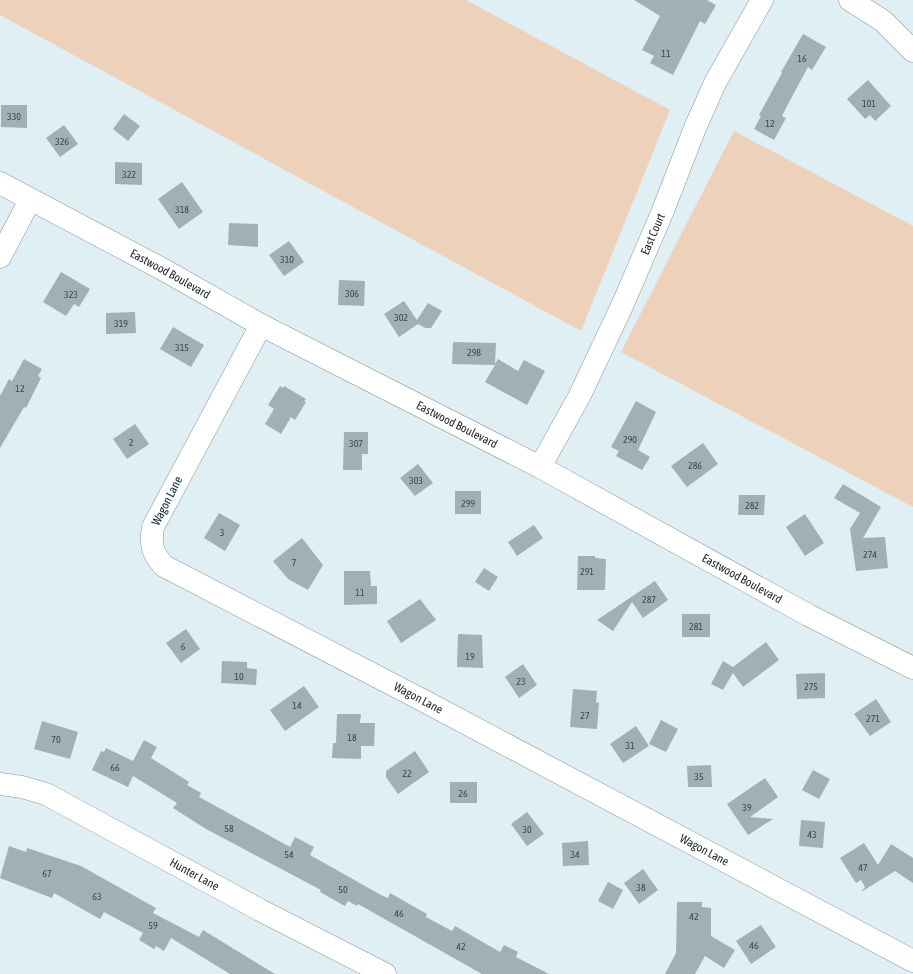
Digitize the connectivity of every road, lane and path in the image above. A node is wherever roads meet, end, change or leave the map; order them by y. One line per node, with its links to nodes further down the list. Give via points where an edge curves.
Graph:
1 (762, 0): 8 (street, East Court, via 715,83 619,312 579,397)
2 (850, 0): 3 (street, via 883,21)
3 (913, 51)
4 (0, 184): 5 (street, Eastwood Boulevard)
5 (30, 200): 6 (street); 7 (street, Eastwood Boulevard, via 164,270)
6 (0, 258)
7 (261, 325): 8 (street, Eastwood Boulevard); 11 (street, Wagon Lane, via 153,527 152,548 155,557 164,566)
8 (540, 467): 9 (street, Eastwood Boulevard, via 808,615)
9 (913, 668)
10 (0, 784): 12 (street, Hunter Lane, via 46,794 260,910)
11 (913, 962)
12 (385, 974)

